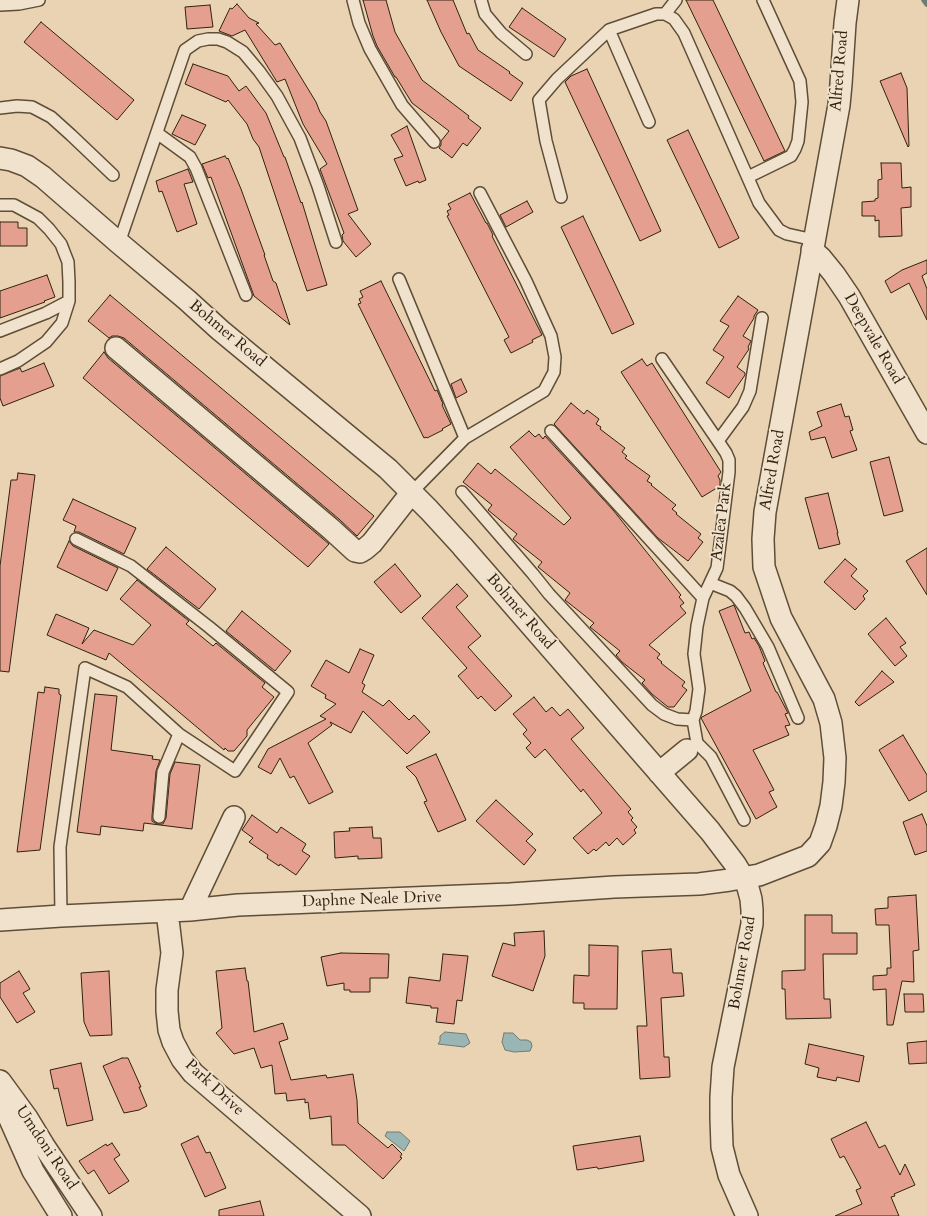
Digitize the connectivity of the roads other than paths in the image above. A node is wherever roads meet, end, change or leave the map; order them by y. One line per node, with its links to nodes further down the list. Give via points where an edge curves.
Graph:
1 (39, 0): 7 (lane)
2 (352, 0): 14 (lane, via 370,49 402,105)
3 (481, 0): 10 (lane, via 486,14 501,33)
4 (676, 0): 8 (lane)
5 (764, 0): 17 (lane, via 800,80 802,102 798,141 791,156)
6 (848, 0): 23 (street, Alfred Road, via 842,84)
7 (0, 5)
8 (665, 14): 9 (lane); 17 (lane, via 674,19 684,33)
9 (609, 30): 12 (lane); 19 (lane, via 557,78 539,100)
10 (526, 54)
11 (0, 108): 16 (lane, via 32,107 51,117)
12 (649, 122)
13 (157, 133): 21 (lane, via 185,50 198,41 208,39 227,42 243,52 259,71 300,138); 22 (lane); 25 (lane, via 190,157)
14 (434, 142)
15 (0, 158): 22 (street, Bohmer Road, via 27,166 43,177)
16 (113, 175)
17 (748, 177): 23 (lane, via 759,203 779,230)
18 (480, 193): 34 (lane, via 526,281 551,336 555,357 554,372 544,391)
19 (561, 197)
20 (0, 205): 26 (lane, via 14,204 38,218 61,244 68,262)
21 (336, 242)
22 (118, 243): 36 (street, Bohmer Road)
23 (813, 245): 33 (street, Deepvale Road, via 849,296); 49 (street, Alfred Road, via 762,539 764,567 781,618 824,699 831,723 835,758 833,790 820,843 808,856 759,875)
24 (399, 280): 34 (lane)
25 (246, 295)
26 (69, 301): 28 (lane); 31 (lane, via 62,323 46,342)
27 (762, 318): 35 (lane, via 750,391 743,407)
28 (0, 331)
29 (116, 348): 36 (street, via 355,551 360,552 372,544)
30 (662, 359): 35 (lane, Azalea Park)
31 (0, 369)
32 (551, 431): 40 (lane)
33 (927, 433)
34 (465, 438): 36 (lane)
35 (718, 441): 39 (lane, Azalea Park, via 729,460 729,472 717,568)
36 (412, 492): 45 (street, Bohmer Road)
37 (462, 492): 42 (lane, via 548,594 652,705 677,720)
38 (76, 539): 43 (lane, via 131,566 288,692 235,771)
39 (710, 583): 40 (lane, Azalea Park); 41 (lane, via 730,591 745,608 768,647)
40 (703, 598): 42 (lane, Azalea Park, via 694,654 698,689)
41 (798, 718)
42 (693, 720): 44 (lane, Azalea Park)
43 (179, 734): 46 (lane, via 163,772); 52 (lane, via 127,687 85,668 60,847)
44 (692, 746): 45 (street); 48 (lane, via 711,757)
45 (659, 773): 49 (street, Bohmer Road, via 710,831)
46 (159, 816)
47 (234, 817): 50 (street)
48 (744, 820)
49 (743, 877): 50 (street, Daphne Neale Drive, via 699,884 238,905); 59 (street, Bohmer Road, via 751,899 752,924 723,1067 720,1118 729,1175)
50 (190, 910): 51 (street, Daphne Neale Drive)
51 (167, 911): 52 (street, Daphne Neale Drive); 58 (street, Park Drive, via 172,953 166,1011 171,1036 182,1059 193,1073)
52 (61, 916): 53 (street, Daphne Neale Drive)
53 (0, 920)
54 (0, 1081): 57 (street, Umdoni Road)
55 (0, 1097): 56 (street, Umdoni Road, via 33,1171)
56 (61, 1216)
57 (91, 1216)
58 (360, 1216)
59 (747, 1216)

